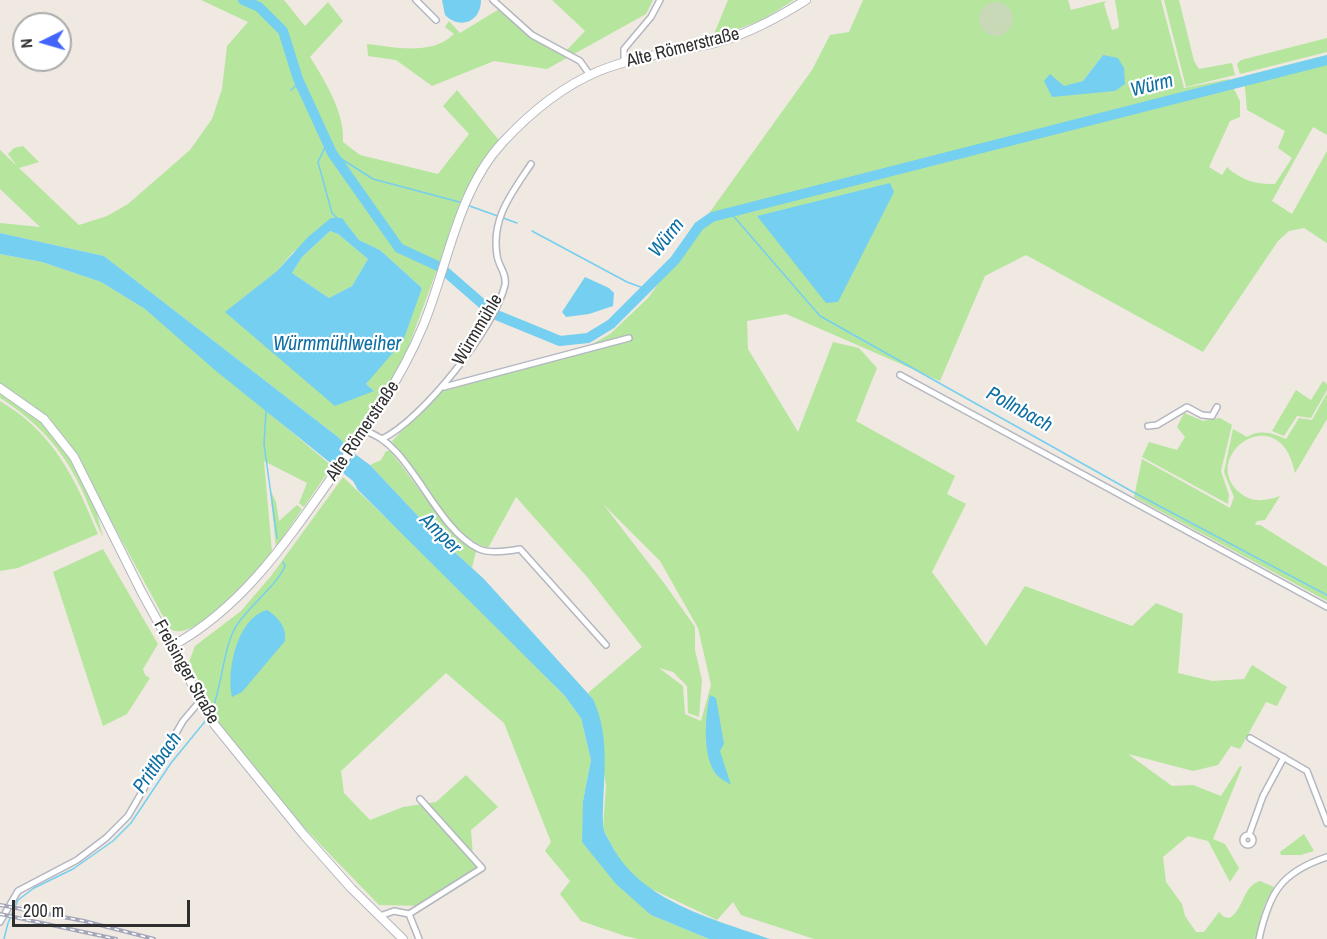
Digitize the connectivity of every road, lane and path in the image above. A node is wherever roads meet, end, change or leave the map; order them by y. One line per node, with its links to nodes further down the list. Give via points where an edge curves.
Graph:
1 (493, 0): 7 (street, via 532,35 580,61)
2 (660, 0): 6 (street, via 624,49)
3 (806, 0): 6 (main road, Alte Römerstraße, via 735,36)
4 (418, 1): 5 (street)
5 (436, 20)
6 (624, 63): 7 (main road, Alte Römerstraße)
7 (590, 75): 15 (main road, Alte Römerstraße, via 548,102 502,143 476,179 404,370)
8 (531, 164): 11 (street, Würmmühle, via 500,212 497,225 497,257 505,285)
9 (629, 338): 11 (street)
10 (900, 375): 17 (street)
11 (444, 387): 16 (street, Würmmühle, via 396,433)
12 (0, 388): 19 (main road, Freisinger Straße, via 35,411 64,442)
13 (1217, 407): 14 (street, via 1212,416 1186,407 1157,426)
14 (1148, 426)
15 (364, 432): 16 (street); 19 (main road, Alte Römerstraße, via 251,583 206,625)
16 (382, 439): 18 (street, via 459,534 486,551 520,549)
17 (1327, 607)
18 (606, 645)
19 (172, 646): 20 (main road, Freisinger Straße)
20 (200, 701): 28 (main road, Freisinger Straße, via 304,835); 29 (street, via 183,721 128,816 77,860 18,891)
21 (1250, 738): 22 (street)
22 (1284, 757): 24 (street, via 1307,771); 25 (street, via 1263,796 1249,835 1253,841)
23 (420, 800): 27 (street, via 482,868)
24 (1327, 823)
25 (1246, 845)
26 (1327, 857): 32 (street, via 1283,879 1268,906)
27 (408, 914): 28 (street, via 394,911); 31 (street)
28 (380, 916): 30 (main road, Freisinger Straße)
29 (0, 922)
30 (403, 939)
31 (419, 939)
32 (1259, 939)

